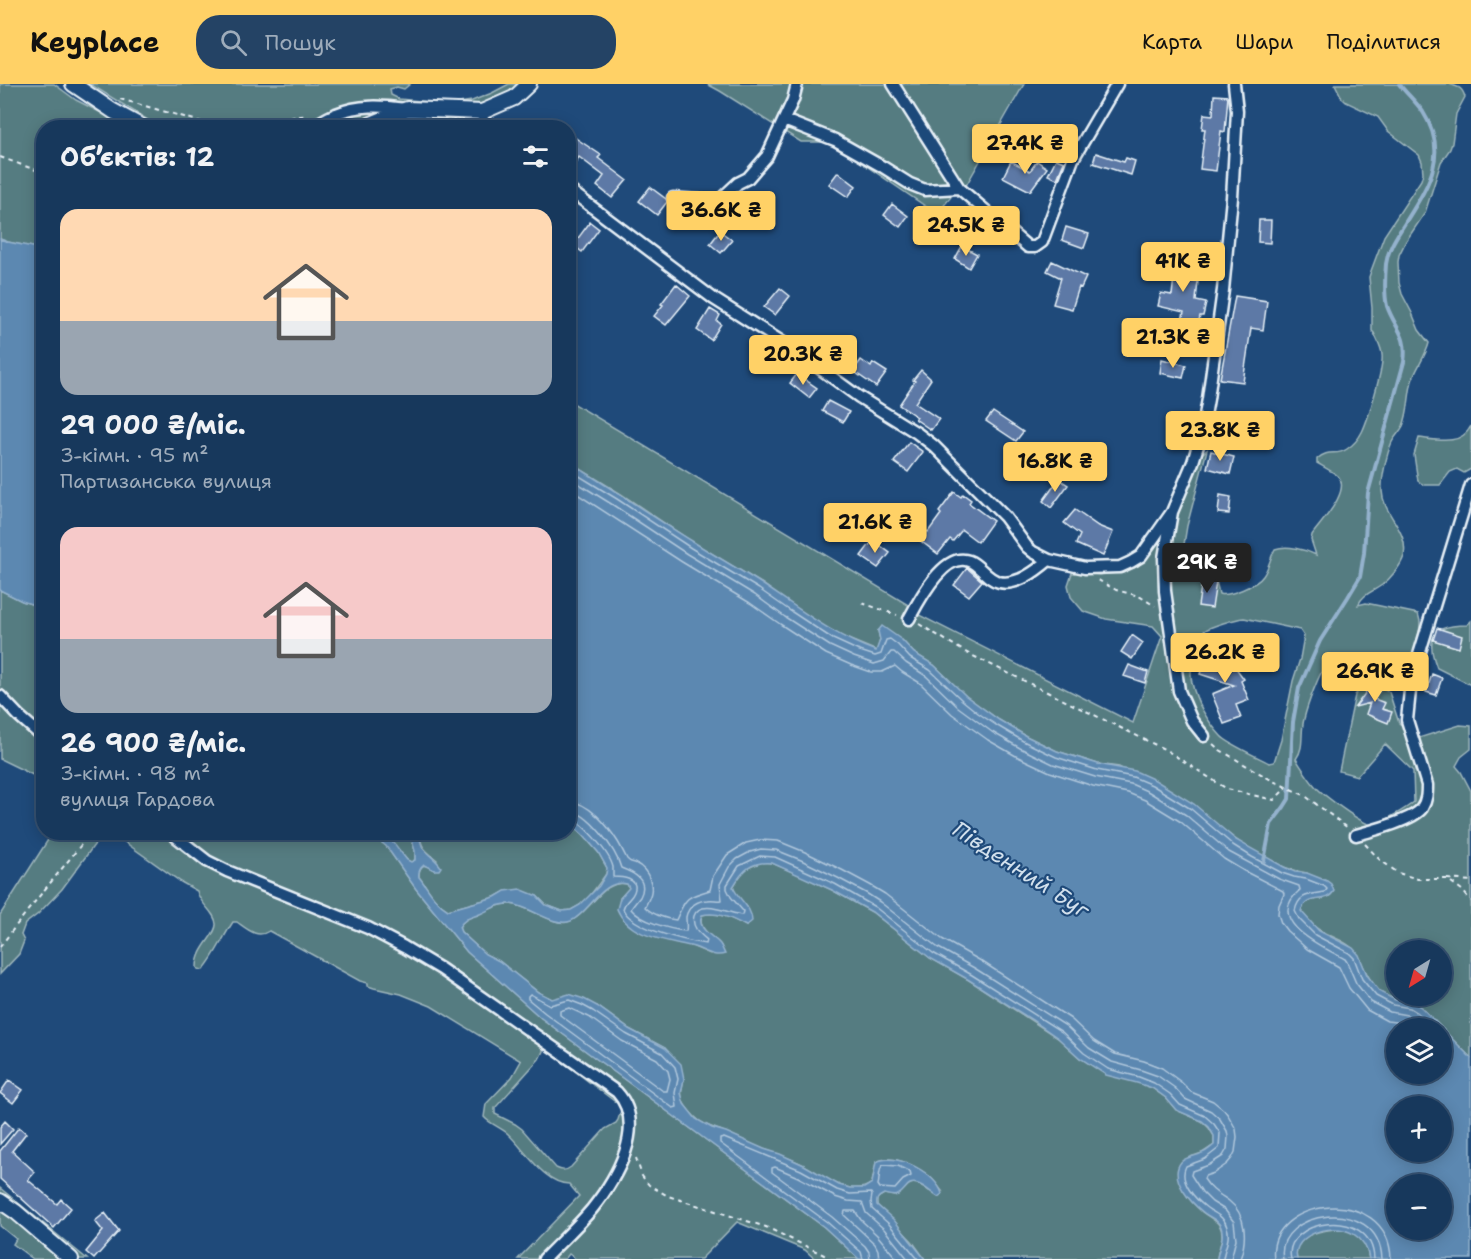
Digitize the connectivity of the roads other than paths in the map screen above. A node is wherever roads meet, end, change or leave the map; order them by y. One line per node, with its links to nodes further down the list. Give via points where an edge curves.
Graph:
1 (73, 84): 9 (street)
2 (529, 84): 8 (street, via 514,98)
3 (797, 84): 13 (street)
4 (892, 84): 14 (street)
5 (1117, 84): 14 (street, via 1073,159 1042,242 1028,247)
6 (1234, 84): 18 (street, via 1237,111 1232,198 1209,388 1202,432)
7 (407, 109): 8 (street); 10 (street, via 349,109); 11 (street)
8 (482, 112): 12 (street)
9 (129, 120)
10 (325, 120)
11 (381, 120)
12 (483, 120)
13 (784, 120): 14 (street, via 835,140 925,190); 16 (street, via 767,156 748,178 722,198)
14 (959, 188)
15 (576, 195): 19 (street, via 714,299 934,446 1005,517 1027,547)
16 (673, 198)
17 (1471, 485): 24 (street, via 1411,681 1407,720 1427,796 1421,810 1413,816)
18 (1172, 512): 19 (street, via 1141,556 1120,567 1085,568); 23 (street, via 1164,558 1169,624 1179,692 1192,721)
19 (1049, 560): 20 (street, via 1035,571 1007,582 998,582 969,561 957,561 940,572)
20 (909, 619)
21 (0, 696): 22 (street)
22 (36, 731)
23 (1204, 736)
24 (1356, 835)
25 (180, 840): 28 (street, via 207,861 368,928 441,969 617,1092 630,1118 629,1138 617,1169 592,1208)
26 (0, 1201): 27 (street)
27 (71, 1259)
28 (544, 1259)

